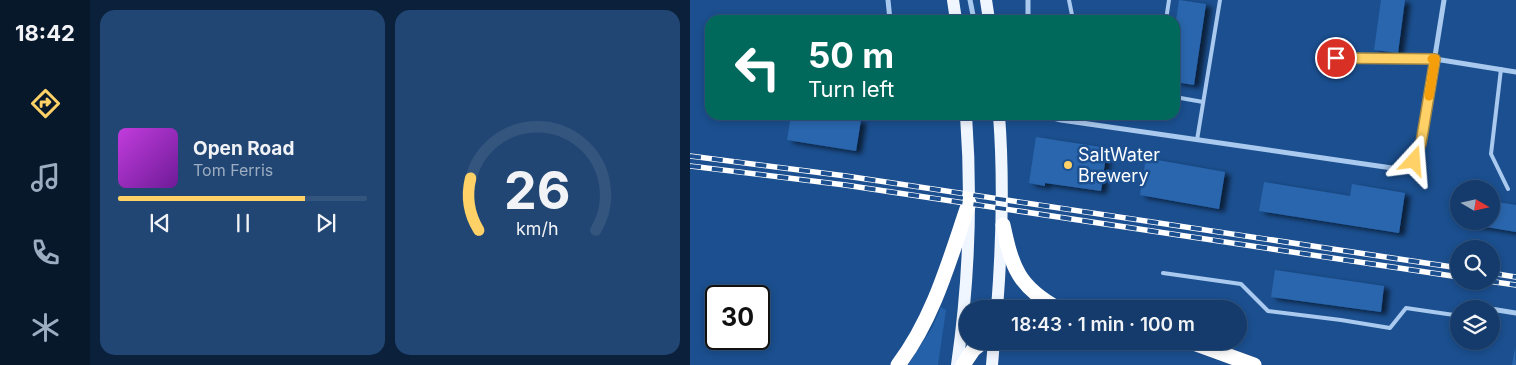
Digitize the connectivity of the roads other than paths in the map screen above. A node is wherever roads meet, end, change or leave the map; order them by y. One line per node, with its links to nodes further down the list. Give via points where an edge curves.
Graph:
1 (888, 0): 10 (street)
2 (953, 0): 11 (main road)
3 (970, 0): 12 (street)
4 (986, 0): 13 (main road)
5 (1028, 0): 14 (street)
6 (1069, 0): 15 (lane)
7 (1169, 0): 16 (lane)
8 (1220, 0): 22 (lane)
9 (1444, 0): 18 (street)
10 (890, 15)
11 (955, 15)
12 (973, 15)
13 (988, 15)
14 (1028, 15)
15 (1072, 15)
16 (1167, 15)
17 (1336, 58): 18 (lane)
18 (1435, 59): 19 (street); 27 (street, via 1419,150 1414,161 1404,167 1392,168)
19 (1501, 69): 20 (street); 29 (lane, via 1491,154)
20 (1516, 72)
21 (1180, 98): 22 (lane)
22 (1203, 102): 27 (lane)
23 (966, 120): 30 (main road)
24 (994, 120): 28 (street)
25 (999, 120): 28 (main road)
26 (1061, 120): 27 (street)
27 (1197, 140)
28 (1002, 159): 31 (main road)
29 (1508, 188)
30 (969, 204): 41 (highway, via 930,312); 42 (main road, via 967,283)
31 (1002, 225): 33 (main road); 34 (highway, via 1011,260 1034,293)
32 (1163, 273): 37 (lane, via 1241,284 1268,311 1390,328 1406,308)
33 (998, 300)
34 (1045, 300)
35 (1500, 311): 36 (street)
36 (1516, 313)
37 (1450, 314)
38 (973, 350): 43 (highway)
39 (993, 350): 44 (main road)
40 (1213, 350): 45 (highway)
41 (898, 365)
42 (957, 365)
43 (963, 365)
44 (992, 365)
45 (1254, 365)

